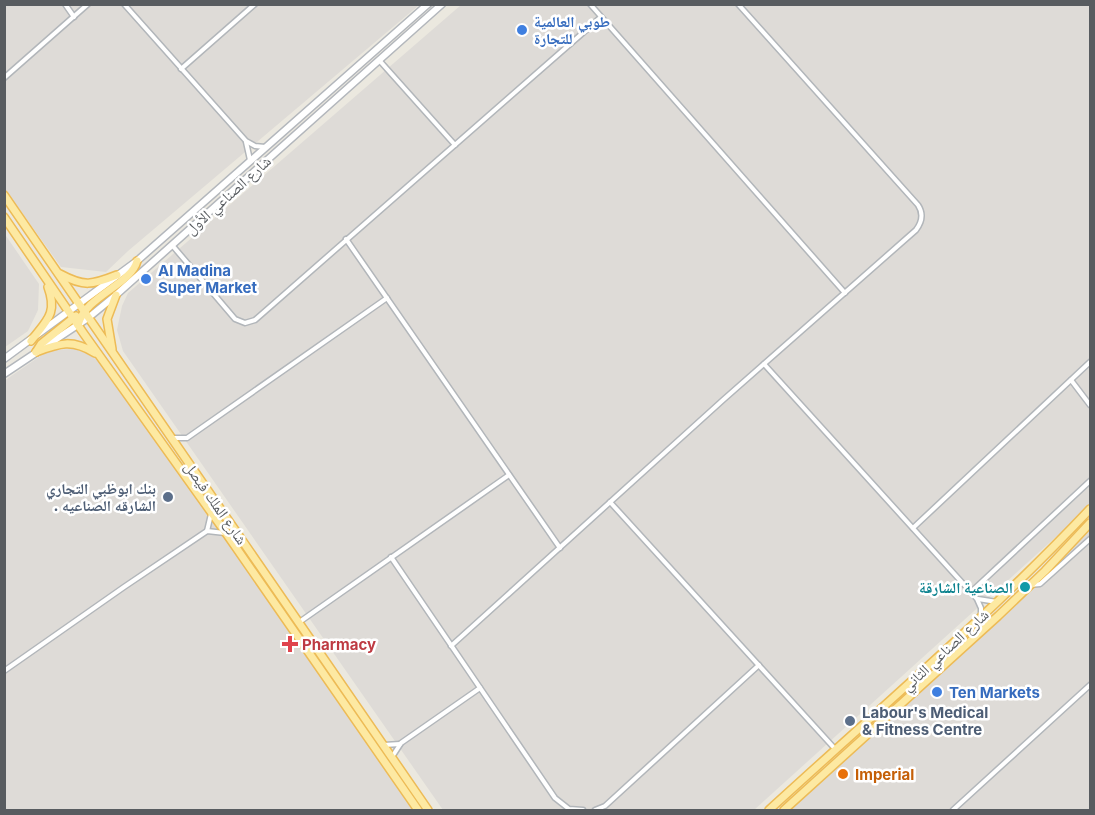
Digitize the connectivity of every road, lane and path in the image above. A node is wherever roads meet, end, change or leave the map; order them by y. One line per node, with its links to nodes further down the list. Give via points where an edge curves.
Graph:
1 (65, 4): 9 (street)
2 (88, 4): 9 (street)
3 (124, 4): 12 (street)
4 (255, 4): 12 (street)
5 (428, 4): 16 (main road, شارع الصناعي الأول)
6 (442, 4): 11 (main road, شارع الصناعي الأول)
7 (590, 4): 10 (street)
8 (738, 4): 26 (street, via 920,208 921,221 916,230)
9 (74, 17): 13 (street)
10 (601, 17): 15 (street); 26 (street)
11 (379, 60): 15 (street); 21 (main road, شارع الصناعي الأول)
12 (181, 69): 14 (street)
13 (4, 78)
14 (246, 141): 16 (street); 17 (street)
15 (455, 145): 20 (street)
16 (265, 147): 17 (main road, شارع الصناعي الأول)
17 (250, 160): 22 (main road, شارع الصناعي الأول)
18 (4, 195): 23 (main road, شارع الملك فيصل)
19 (4, 217): 24 (main road, شارع الملك فيصل)
20 (346, 239): 21 (street, via 255,320 245,323 236,319); 28 (street)
21 (172, 245): 27 (main road, شارع الصناعي الأول)
22 (137, 261): 25 (main road, شارع الصناعي الأول); 29 (main road, via 132,271)
23 (59, 273): 25 (main road, via 84,284); 29 (main road, شارع الملك فيصل)
24 (43, 274): 30 (main road, شارع الملك فيصل); 31 (main road, via 51,295 51,312)
25 (117, 275): 29 (main road, شارع الصناعي الأول)
26 (845, 293): 37 (street)
27 (116, 295): 29 (main road, شارع الصناعي الأول); 34 (main road, via 107,318)
28 (387, 298): 42 (street); 44 (street)
29 (84, 311): 30 (main road); 30 (main road, شارع الصناعي الأول); 34 (main road, شارع الملك فيصل)
30 (73, 319): 31 (main road, شارع الصناعي الأول); 32 (main road); 33 (main road, شارع الملك فيصل)
31 (31, 341): 35 (main road, شارع الصناعي الأول)
32 (36, 352): 33 (main road, via 68,343); 38 (main road)
33 (98, 354): 48 (main road, شارع الملك فيصل)
34 (113, 354): 41 (main road, شارع الملك فيصل)
35 (4, 359)
36 (1090, 362): 39 (street)
37 (764, 364): 46 (street); 50 (street)
38 (4, 374)
39 (1071, 380): 40 (street); 50 (street)
40 (1090, 405)
41 (171, 438): 42 (street); 43 (main road, شارع الملك فيصل)
42 (187, 438): 43 (street)
43 (182, 455): 61 (main road, شارع الملك فيصل)
44 (509, 475): 54 (street); 55 (street)
45 (1090, 481): 57 (street)
46 (610, 502): 54 (street); 63 (street)
47 (1090, 509): 59 (main road, شارع الصناعي الثاني)
48 (211, 513): 51 (street); 52 (main road, شارع الملك فيصل)
49 (1090, 523): 56 (main road, شارع الصناعي الثاني)
50 (913, 528): 57 (street)
51 (207, 531): 52 (street); 64 (street)
52 (226, 533): 71 (main road, شارع الملك فيصل)
53 (1090, 539): 56 (street, via 1040,584)
54 (560, 548): 62 (street)
55 (391, 557): 61 (street); 62 (street)
56 (1030, 585): 76 (main road, شارع الصناعي الثاني)
57 (971, 592): 58 (street)
58 (977, 598): 59 (street); 60 (street)
59 (997, 602): 60 (main road, شارع الصناعي الثاني)
60 (981, 617): 69 (main road, شارع الصناعي الثاني)
61 (297, 623): 68 (main road, شارع الملك فيصل)
62 (451, 646): 66 (street)
63 (759, 665): 69 (street); 74 (street, via 605,806)
64 (4, 671)
65 (1090, 686): 77 (street)
66 (480, 688): 67 (street); 73 (street, via 555,798 569,809)
67 (401, 744): 68 (street); 70 (street)
68 (382, 745): 70 (main road, شارع الملك فيصل)
69 (836, 750): 75 (main road, شارع الصناعي الثاني)
70 (392, 759): 72 (main road, شارع الملك فيصل)
71 (418, 810)
72 (428, 810)
73 (583, 810)
74 (595, 810)
75 (769, 810)
76 (784, 810)
77 (953, 810)

